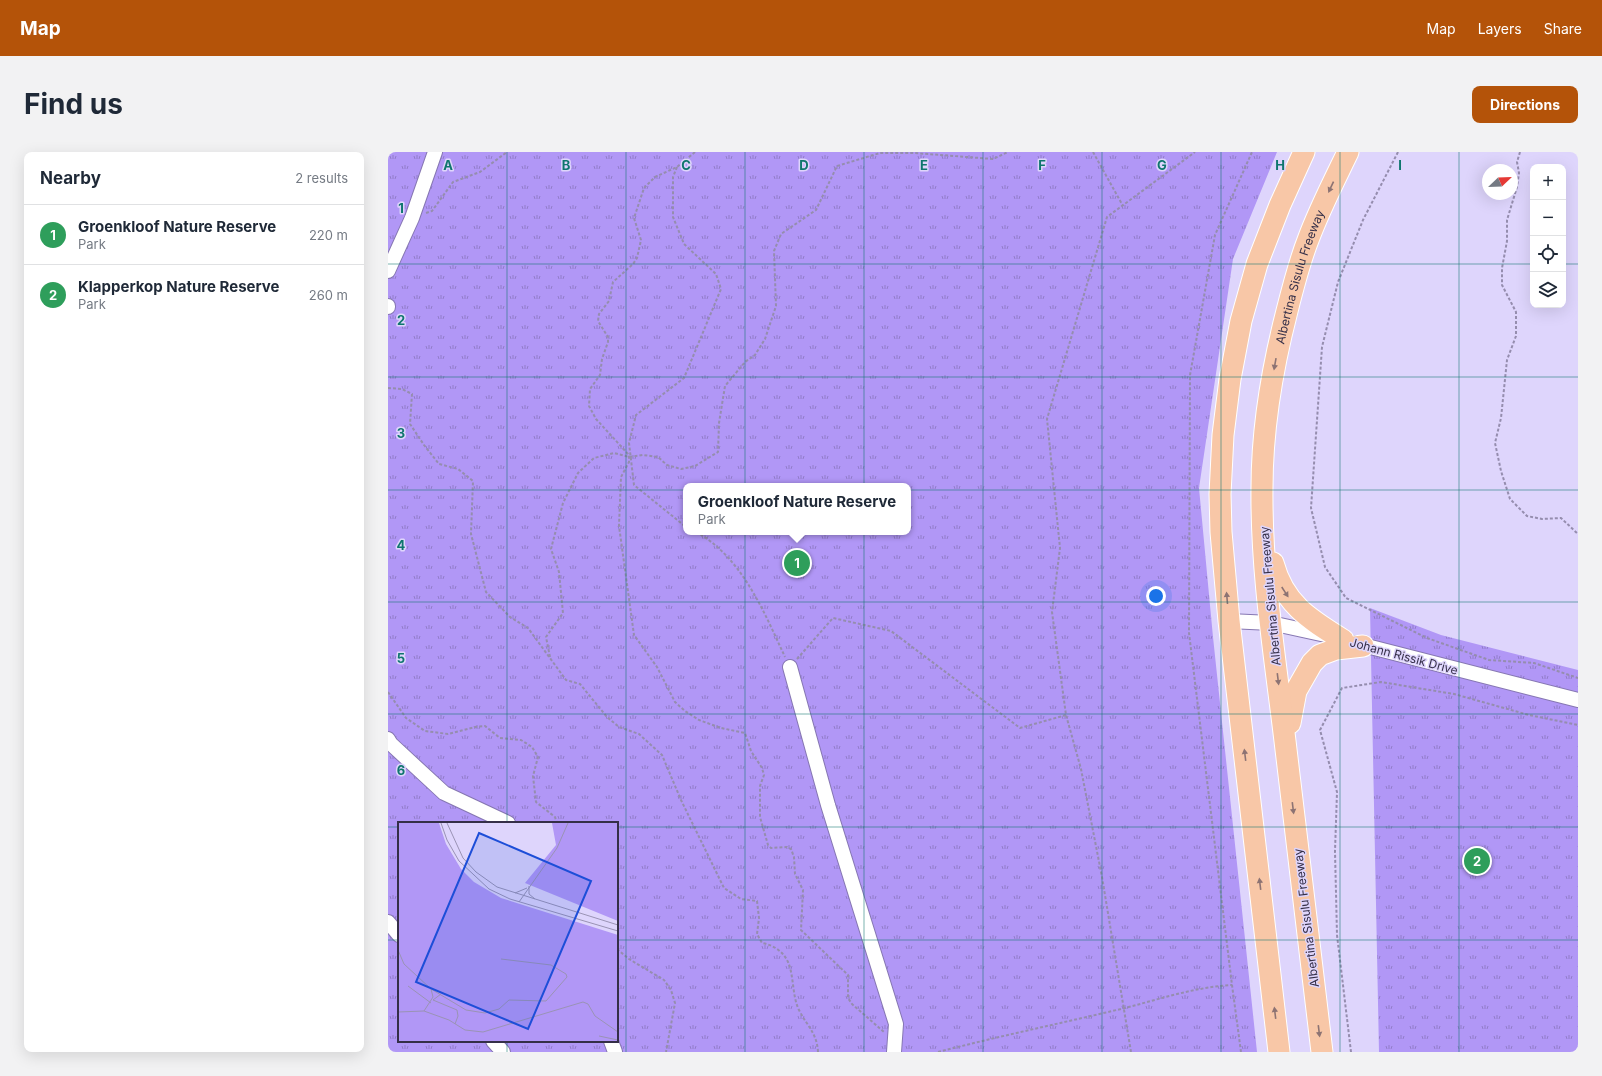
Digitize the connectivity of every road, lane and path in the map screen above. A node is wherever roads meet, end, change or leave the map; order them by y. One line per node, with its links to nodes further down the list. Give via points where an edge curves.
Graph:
1 (435, 152): 14 (street)
2 (507, 152): 14 (path, via 480,172 453,182 432,211)
3 (695, 152): 12 (path)
4 (1008, 152): 17 (path, via 994,158 880,153 838,166 816,210 781,234 774,251 776,306 755,355 745,362 725,386 719,423 718,452 695,466 681,469 667,465 658,458 643,455)
5 (1093, 152): 13 (path)
6 (1195, 152): 13 (path)
7 (1252, 152): 40 (path, via 1215,235 1190,376 1189,633)
8 (1304, 152): 22 (highway, one-way to 8, via 1220,494 1223,436 1230,379 1241,321 1257,264)
9 (1348, 152): 18 (highway, Albertina Sisulu Freeway, one-way to 18, via 1308,241 1285,320 1265,429)
10 (1398, 152): 28 (path, via 1363,220 1338,282 1322,347 1311,508 1326,567 1346,598 1427,638 1489,660 1534,663)
11 (1520, 152): 20 (path, via 1517,162 1519,173 1507,220 1507,241 1502,268 1502,284 1516,312 1516,336 1507,360 1502,410 1495,443 1510,499 1527,516 1542,519 1561,518)
12 (677, 167): 17 (path, via 673,177 673,217 684,244 716,274 721,289 684,378 636,415 629,443); 17 (path, via 656,177 644,188 634,218 640,240 637,258 613,282 608,301 598,320 608,337 608,342 600,375 590,389 589,406 596,419)
13 (1123, 206): 31 (path, via 1107,217 1047,419 1060,548 1052,612)
14 (412, 218): 15 (street)
15 (388, 270)
16 (388, 388): 26 (path, via 402,389 412,394 410,424 424,445 439,464 458,469 472,481 471,534 486,592 510,617 528,628)
17 (630, 457): 19 (path, via 634,485); 26 (path, via 614,453 594,458 578,473 563,503 551,549 559,572 564,613 546,637); 44 (path, via 621,477 619,526 634,635 657,667 675,702 685,711 698,720 721,728 745,732 764,775 760,786 760,817 768,845 771,848 787,847 791,849 794,857 795,874 803,890 801,930 848,975 848,998)
18 (1262, 487): 23 (highway, Albertina Sisulu Freeway, via 1263,546); 24 (highway, one-way to 24, via 1269,544 1279,583 1299,610)
19 (683, 525)
20 (1578, 534)
21 (701, 535): 27 (path, via 741,574 760,604)
22 (1229, 621): 23 (street, Johann Rissik Drive); 52 (highway, one-way to 22)
23 (1271, 624): 24 (street, Johann Rissik Drive); 34 (highway, Albertina Sisulu Freeway, one-way to 34)
24 (1343, 640): 25 (street, Johann Rissik Drive)
25 (1363, 646): 30 (street, Johann Rissik Drive); 34 (highway, via 1336,649 1320,655 1312,663 1296,691)
26 (550, 658): 48 (path, via 566,680 580,684 607,717 619,727 639,734 662,755 724,888 741,899 757,901 760,918 757,934 762,942 772,945 782,953 788,963 799,1010 817,1041)
27 (790, 667): 31 (path, via 833,618 891,631 1020,728); 44 (street, via 828,805 896,1024)
28 (1578, 678)
29 (388, 692): 36 (path, via 406,718 425,731 448,734 485,726 500,738 520,740 532,747 538,757 533,776 536,802 555,817)
30 (1578, 700)
31 (1066, 715): 41 (path, via 1082,769)
32 (1578, 725): 54 (path, via 1529,715 1454,694 1381,682 1342,688 1320,730 1337,792 1334,851 1337,935)
33 (388, 739): 35 (street, via 444,792)
34 (1285, 742): 53 (highway, Albertina Sisulu Freeway, one-way to 53)
35 (506, 822)
36 (557, 822)
37 (388, 922): 38 (street)
38 (398, 934)
39 (618, 950): 47 (path, via 664,980 671,990 675,1003)
40 (1232, 985): 41 (path, via 1203,988); 51 (path)
41 (1125, 1008): 49 (path); 50 (path)
42 (494, 1042): 45 (street)
43 (611, 1042): 46 (street)
44 (895, 1047)
45 (503, 1052)
46 (615, 1052)
47 (666, 1052)
48 (818, 1052)
49 (938, 1052)
50 (1131, 1052)
51 (1241, 1052)
52 (1279, 1052)
53 (1322, 1052)
54 (1351, 1052)

